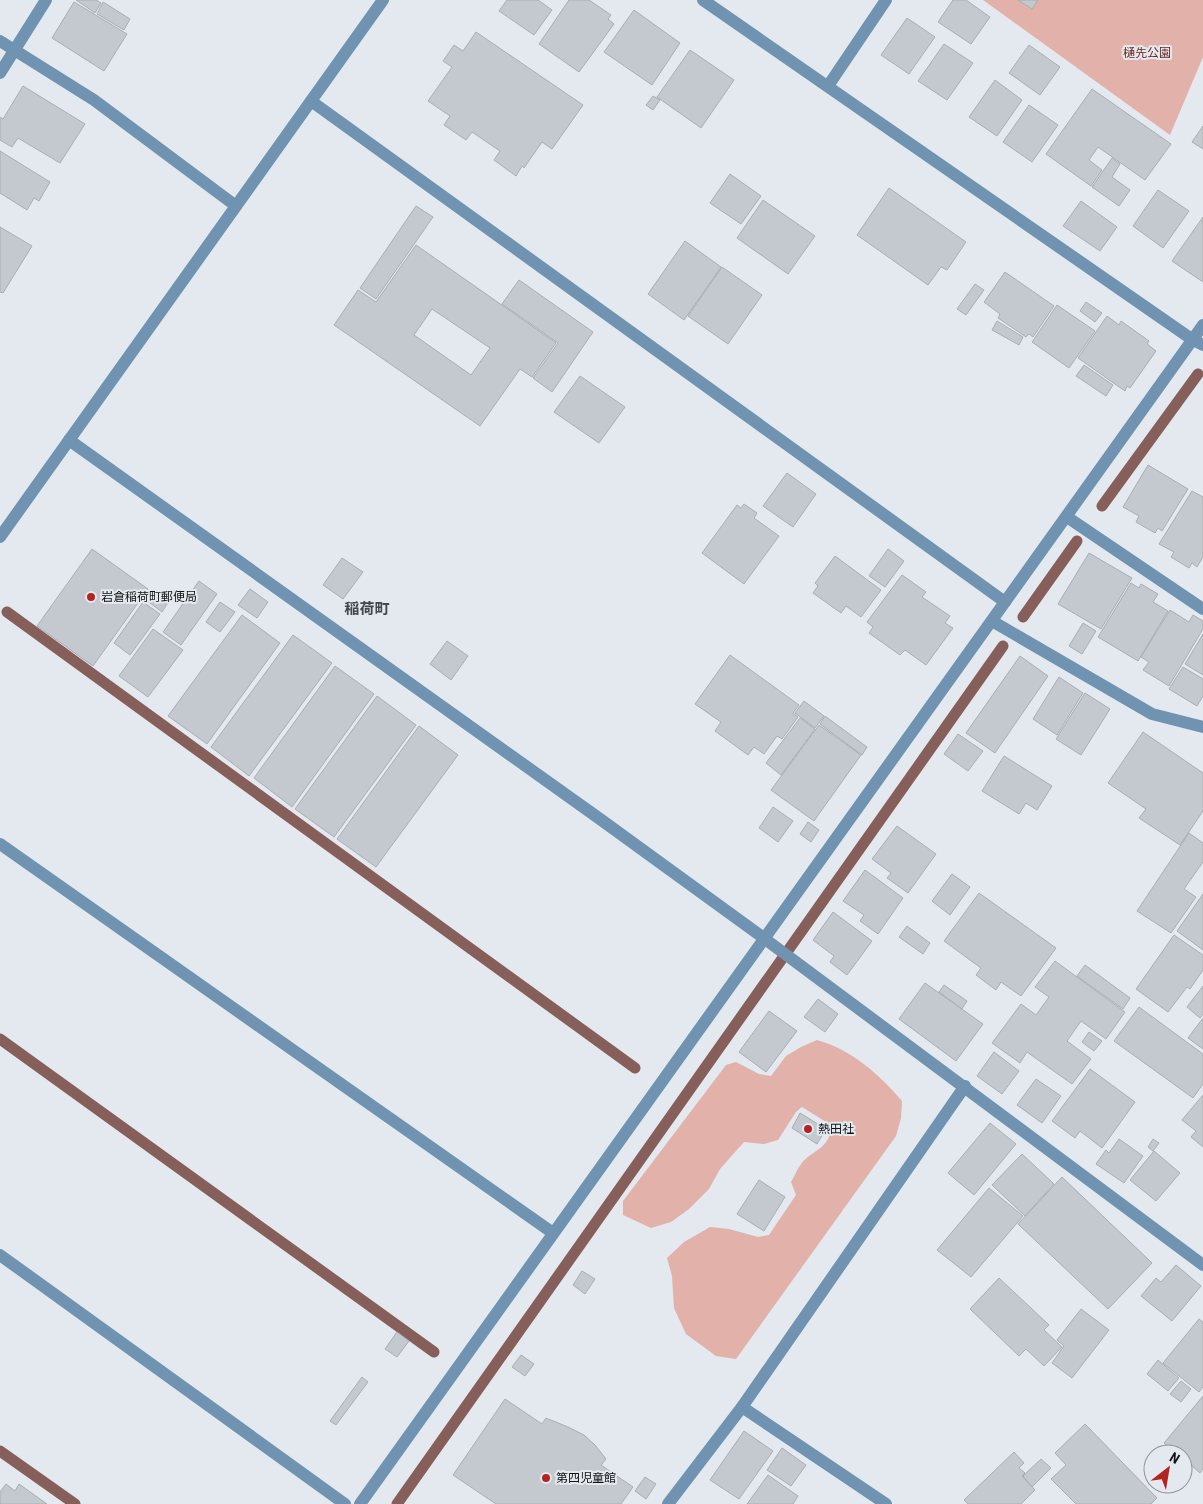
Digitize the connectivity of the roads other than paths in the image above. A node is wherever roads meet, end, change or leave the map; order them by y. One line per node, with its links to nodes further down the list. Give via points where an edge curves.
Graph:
1 (46, 0): 6 (street)
2 (383, 0): 9 (street)
3 (703, 0): 8 (street)
4 (886, 0): 8 (street)
5 (0, 41): 6 (street)
6 (14, 50): 7 (street); 10 (street, via 94,100)
7 (0, 73)
8 (828, 86): 12 (street)
9 (311, 101): 10 (street); 16 (street)
10 (236, 206): 13 (street)
11 (1203, 325): 12 (street)
12 (1198, 342): 14 (street)
13 (69, 440): 15 (street); 21 (street)
14 (1067, 517): 16 (street); 17 (street)
15 (0, 537)
16 (1005, 602): 18 (street)
17 (1203, 609)
18 (992, 621): 19 (street, via 1152,714); 21 (street)
19 (1203, 727)
20 (0, 844): 23 (street)
21 (765, 939): 22 (street); 23 (street)
22 (964, 1086): 25 (street); 26 (street)
23 (553, 1233): 28 (street)
24 (0, 1255): 27 (street)
25 (1203, 1265)
26 (742, 1406): 29 (street); 30 (street)
27 (345, 1504)
28 (360, 1504)
29 (668, 1504)
30 (886, 1504)

